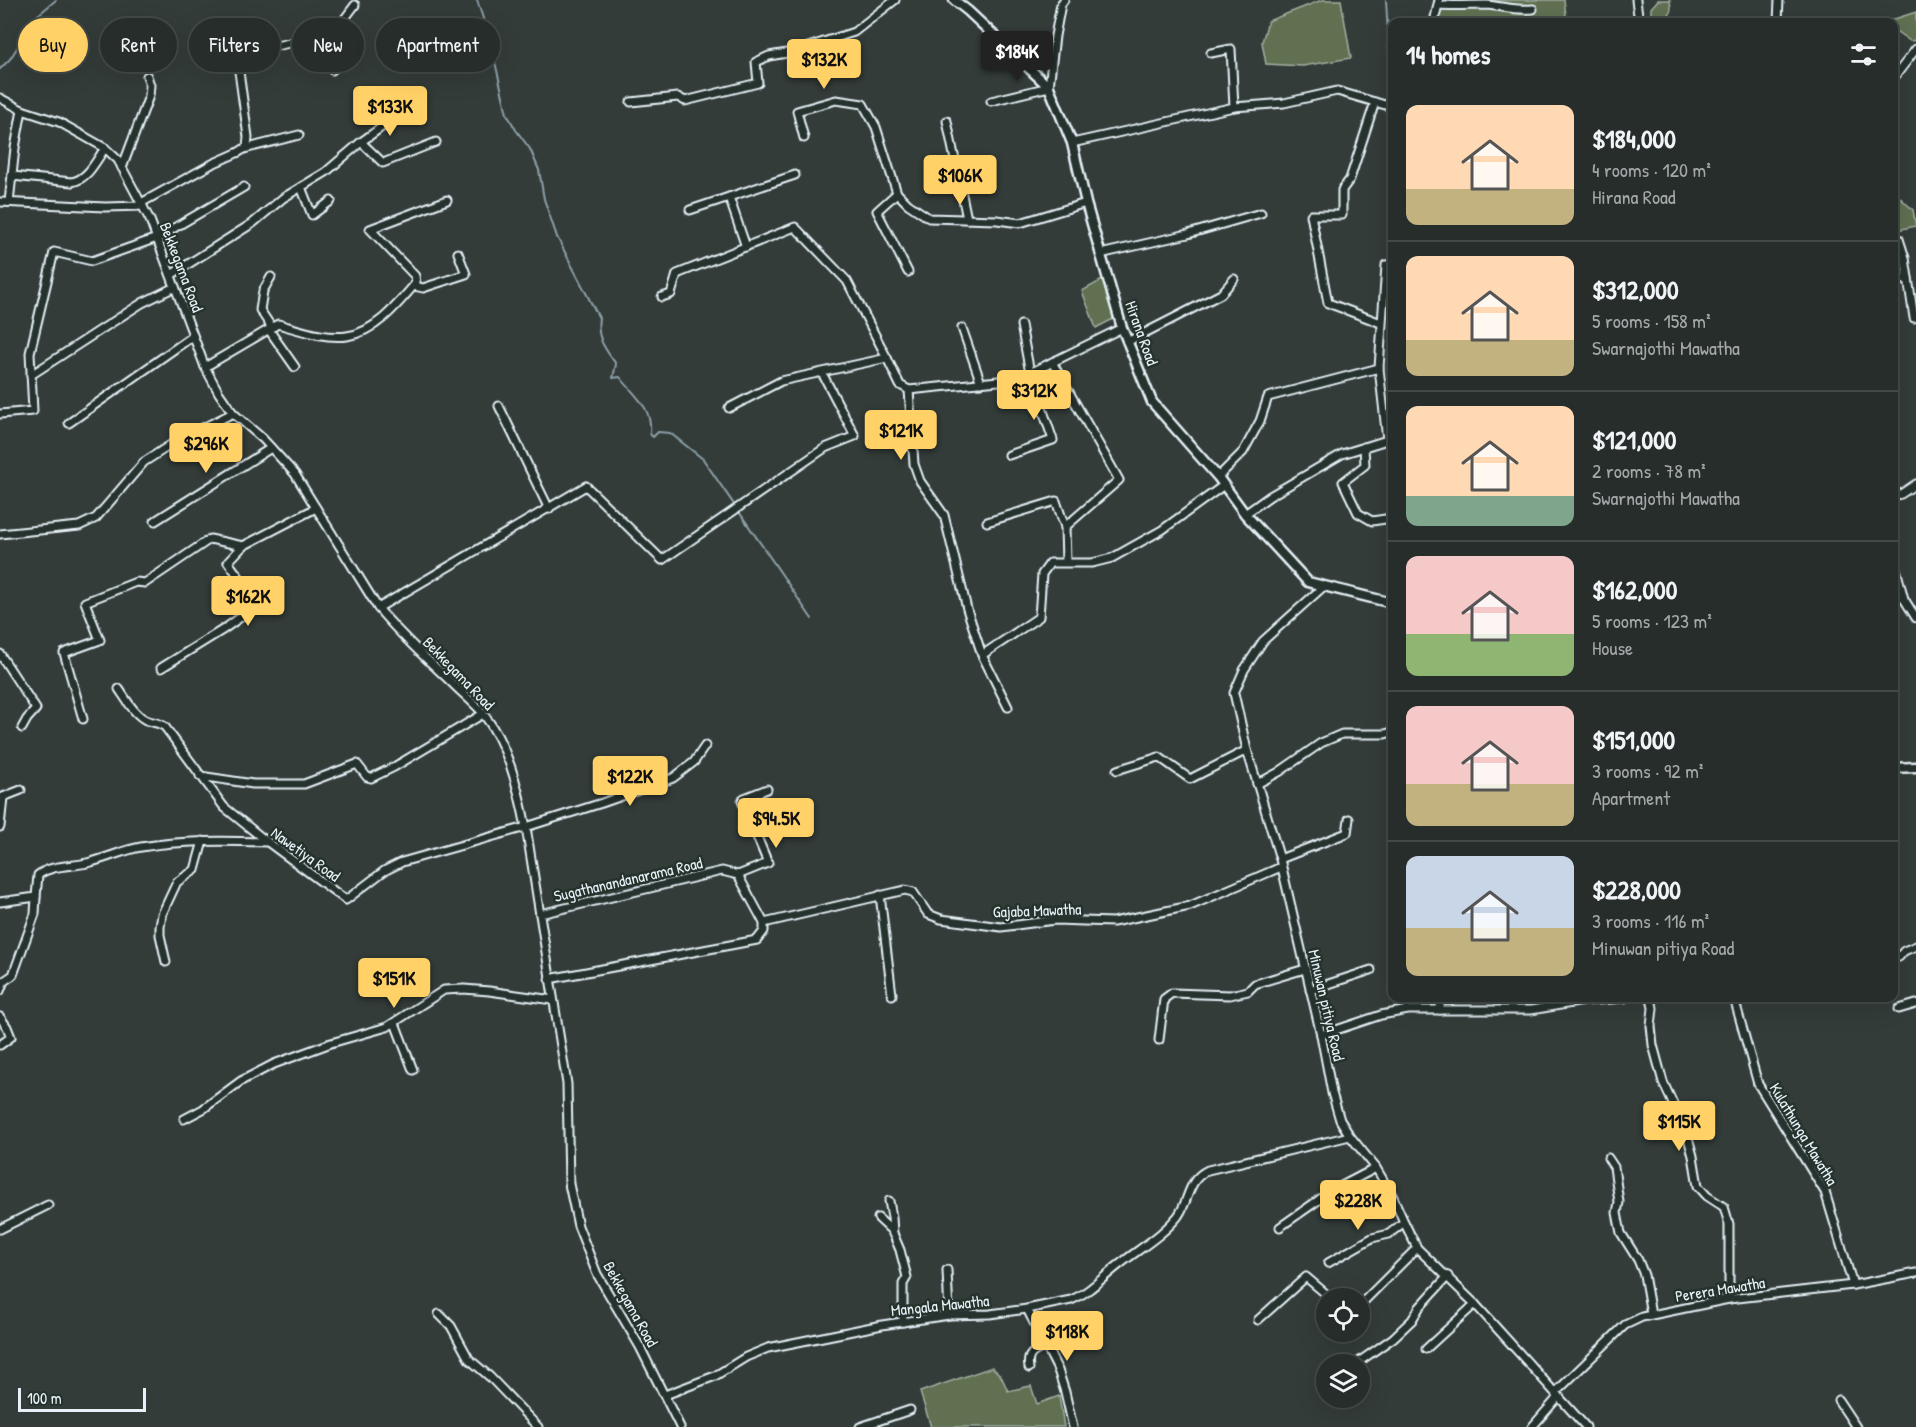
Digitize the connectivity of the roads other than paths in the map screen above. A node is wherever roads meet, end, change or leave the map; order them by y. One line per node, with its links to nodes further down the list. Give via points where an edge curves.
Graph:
1 (895, 0): 21 (street, via 854,32 756,62 758,83 685,101 678,97)
2 (954, 0): 18 (street, Hirana Road)
3 (1064, 0): 18 (street)
4 (1636, 0): 11 (street)
5 (1779, 0): 12 (street)
6 (1438, 2): 8 (street); 10 (street)
7 (355, 5): 9 (street)
8 (1533, 9)
9 (345, 18)
10 (1435, 18)
11 (1638, 18)
12 (1778, 18)
13 (292, 42): 34 (street, via 237,57 248,137)
14 (1916, 49): 16 (street)
15 (1211, 53): 24 (street, via 1232,49)
16 (1898, 72)
17 (147, 76): 35 (street, via 148,96)
18 (1049, 87): 20 (street); 32 (street, Hirana Road)
19 (0, 98): 25 (street, Bekkegama Road)
20 (990, 101)
21 (631, 102)
22 (1375, 102): 23 (street); 24 (street, via 1337,91 1284,103); 67 (street, via 1350,179 1342,190 1342,214 1311,215 1328,303)
23 (1388, 106)
24 (1234, 107): 32 (street)
25 (22, 110): 33 (street, Bekkegama Road, via 58,122); 37 (street)
26 (404, 111): 30 (street)
27 (946, 121): 50 (street)
28 (299, 135): 34 (street)
29 (804, 138): 40 (street, via 797,111 836,99 863,105 876,127)
30 (361, 142): 31 (street, via 383,163); 39 (street)
31 (436, 142)
32 (1072, 143): 46 (street, Hirana Road)
33 (105, 148): 35 (street, Bekkegama Road); 37 (street, via 80,180)
34 (244, 149): 47 (street)
35 (122, 168): 47 (street, Bekkegama Road)
36 (795, 175): 41 (street)
37 (12, 176): 45 (street)
38 (244, 187): 51 (street)
39 (301, 187): 43 (street, via 312,215); 58 (street)
40 (897, 193): 50 (street, via 929,218); 57 (street, via 876,211)
41 (729, 197): 48 (street); 53 (street)
42 (447, 200): 63 (street, via 370,229 415,276)
43 (331, 201)
44 (0, 202): 45 (street)
45 (9, 202): 47 (street, via 105,207)
46 (1086, 203): 50 (street, via 1020,223); 55 (street, Hirana Road)
47 (142, 204): 51 (street, Bekkegama Road)
48 (690, 210)
49 (1261, 213): 55 (street)
50 (967, 219)
51 (158, 238): 58 (street, Bekkegama Road); 81 (street, via 92,261 54,252 30,353)
52 (1899, 239): 60 (street)
53 (746, 248): 65 (street, via 677,274 671,294); 74 (street, via 795,227 847,281)
54 (458, 253): 63 (street, via 466,274 423,288)
55 (1100, 254): 70 (street, Hirana Road)
56 (1388, 265): 67 (street)
57 (908, 272)
58 (171, 276): 64 (street, Bekkegama Road)
59 (271, 277): 71 (street, via 263,291 260,310)
60 (1908, 278): 62 (street); 66 (street)
61 (1233, 279): 73 (street, via 1221,294)
62 (1898, 281)
63 (414, 286): 71 (street, via 392,311 364,331 347,336 278,324)
64 (175, 287): 72 (street, Bekkegama Road); 81 (street, via 142,303)
65 (662, 297)
66 (1914, 318)
67 (1381, 323): 78 (street)
68 (1021, 325): 80 (street)
69 (962, 328): 82 (street)
70 (1122, 328): 73 (street, Hirana Road); 75 (street)
71 (270, 329): 76 (street); 77 (street)
72 (193, 336): 76 (street, Bekkegama Road); 88 (street)
73 (1127, 342): 94 (street, Hirana Road, via 1152,402)
74 (887, 358): 79 (street); 83 (street, via 900,385)
75 (1052, 362): 80 (street); 104 (street, via 1119,480)
76 (205, 367): 86 (street, Bekkegama Road)
77 (295, 367)
78 (1379, 368): 89 (street); 94 (street, via 1268,396 1243,452)
79 (822, 373): 85 (street, via 781,381); 99 (street, via 855,436 825,448 662,560 586,486)
80 (1030, 373): 82 (street, via 1018,379); 93 (street, via 1053,440)
81 (31, 375): 87 (street, via 33,411)
82 (981, 383): 83 (street)
83 (909, 390): 116 (street, via 914,464 920,481 944,515)
84 (499, 406): 99 (street)
85 (729, 408)
86 (233, 413): 92 (street, Bekkegama Road); 105 (street, via 144,462 96,518 80,526)
87 (0, 414)
88 (69, 423)
89 (1388, 434)
90 (1388, 441): 91 (street)
91 (1364, 447): 100 (street, via 1342,454); 101 (street, via 1365,465 1343,482 1358,513 1372,521)
92 (271, 448): 98 (street, Bekkegama Road, via 295,474); 102 (street)
93 (1009, 455)
94 (1218, 477): 96 (street, Hirana Road)
95 (1916, 484): 97 (street)
96 (1224, 485): 100 (street, Hirana Road); 107 (street, via 1162,530 1112,558)
97 (1898, 495)
98 (316, 508): 106 (street); 113 (street, Bekkegama Road)
99 (549, 509): 113 (street)
100 (1245, 514): 109 (street, Hirana Road, via 1308,582)
101 (1388, 519)
102 (155, 521)
103 (987, 522): 104 (street, via 1056,501)
104 (1065, 527): 107 (street)
105 (0, 534)
106 (243, 546): 117 (street, via 228,562 259,604); 121 (street, via 210,539 146,583 136,582 85,602 100,640 64,653)
107 (1066, 562): 116 (street, via 1050,563 1042,574 1039,617)
108 (1898, 576): 110 (street)
109 (1323, 587): 112 (street, Hirana Road); 125 (street, Minuwan pitiya Road, via 1263,641 1244,670 1234,693)
110 (1904, 597): 111 (street); 114 (street)
111 (1898, 598)
112 (1388, 602)
113 (378, 608): 120 (street, Bekkegama Road)
114 (1916, 618)
115 (0, 654): 122 (street, via 36,710)
116 (982, 655): 119 (street)
117 (161, 668)
118 (119, 689): 129 (street, Nawetiya Road, via 146,719 165,727)
119 (1008, 707)
120 (483, 714): 129 (street, via 371,778 357,764 304,784 253,784); 135 (street, Bekkegama Road, via 501,743 513,774)
121 (83, 719)
122 (22, 728)
123 (1388, 733): 130 (street, via 1342,734)
124 (705, 746): 135 (street, via 694,762 673,778)
125 (1247, 750): 128 (street, via 1190,779 1160,757); 130 (street, Minuwan pitiya Road)
126 (1916, 767): 127 (street)
127 (1898, 768)
128 (1117, 770)
129 (200, 776): 137 (street, Nawetiya Road, via 224,807)
130 (1257, 784): 138 (street, Minuwan pitiya Road)
131 (767, 789): 139 (street, Sugathanandanarama Road, via 742,801 768,863)
132 (21, 790): 134 (street, via 3,797)
133 (1349, 819): 138 (street, via 1347,833)
134 (0, 827)
135 (526, 827): 137 (street, Nawetiya Road, via 402,862 346,900); 143 (street, Bekkegama Road)
136 (203, 841): 137 (street); 141 (street, via 139,847 87,864 44,870 38,875); 147 (street, via 195,870 177,882 162,914 160,935)
137 (267, 842)
138 (1280, 863): 140 (street, Gajaba Mawatha, via 1190,906 1113,922 1055,920 1001,927 928,914 913,892); 148 (street, Minuwan pitiya Road)
139 (738, 875): 143 (street, Sugathanandanarama Road, via 722,871); 144 (street)
140 (880, 895): 144 (street, Gajaba Mawatha); 153 (street)
141 (36, 897): 142 (street); 152 (street, via 13,975 4,981)
142 (0, 902)
143 (540, 914): 150 (street, Bekkegama Road)
144 (764, 924): 150 (street, via 757,940)
145 (1916, 946): 146 (street)
146 (1899, 957)
147 (166, 962)
148 (1305, 969): 151 (street, Minuwan pitiya Road); 165 (street, via 1230,995 1172,993 1164,999)
149 (1371, 970): 151 (street)
150 (549, 979): 154 (street, Bekkegama Road)
151 (1310, 990): 164 (street, Minuwan pitiya Road)
152 (0, 991)
153 (892, 995)
154 (553, 1000): 163 (street, via 480,990 444,990); 199 (street, Bekkegama Road, via 567,1084 569,1184 578,1226 597,1274)
155 (1440, 1002): 161 (street)
156 (1578, 1002): 161 (street, via 1531,1010)
157 (1652, 1002): 187 (street, via 1653,1046 1663,1083 1687,1134 1698,1186 1724,1207 1729,1224)
158 (1735, 1002): 184 (street, Kulathunga Mawatha, via 1758,1084 1825,1192)
159 (1916, 1004): 160 (street)
160 (1899, 1009)
161 (1440, 1010): 164 (street, via 1381,1015)
162 (0, 1017): 166 (street, via 11,1037)
163 (395, 1023): 167 (street); 168 (street, via 274,1064)
164 (1321, 1035): 169 (street, Minuwan pitiya Road, via 1332,1093)
165 (1159, 1040)
166 (0, 1045)
167 (413, 1071)
168 (184, 1119)
169 (1350, 1137): 171 (street, Minuwan pitiya Road); 189 (street, Mangala Mawatha, via 1199,1174 1178,1215 1078,1298)
170 (1608, 1158): 191 (street, via 1614,1167 1621,1233 1641,1268)
171 (1376, 1168): 175 (street, Minuwan pitiya Road); 176 (street, via 1330,1192)
172 (888, 1201): 178 (street)
173 (48, 1205): 177 (street)
174 (878, 1218): 178 (street)
175 (1404, 1222): 179 (street, Minuwan pitiya Road); 180 (street, via 1389,1234 1372,1238)
176 (1280, 1227)
177 (0, 1229)
178 (893, 1234): 194 (street, via 907,1277 903,1284)
179 (1417, 1248): 183 (street, Minuwan pitiya Road); 186 (street)
180 (1328, 1263)
181 (947, 1270): 192 (street)
182 (1916, 1273): 184 (street, Perera Mawatha)
183 (1448, 1276): 188 (street, Minuwan pitiya Road); 197 (street, via 1400,1332)
184 (1853, 1285): 187 (street, Perera Mawatha)
185 (1320, 1288): 193 (street, via 1306,1276)
186 (1370, 1295)
187 (1729, 1299): 191 (street, Perera Mawatha)
188 (1475, 1304): 196 (street); 200 (street, Minuwan pitiya Road)
189 (1027, 1309): 192 (street, Mangala Mawatha); 195 (street)
190 (439, 1314): 203 (street, via 469,1359)
191 (1651, 1314): 200 (street, Perera Mawatha, via 1625,1325)
192 (949, 1315): 194 (street, Mangala Mawatha)
193 (1258, 1320)
194 (903, 1322): 199 (street, Mangala Mawatha, via 759,1350 715,1376)
195 (1046, 1346): 198 (street, via 1031,1353 1027,1360); 206 (street, via 1058,1370)
196 (1426, 1349)
197 (1370, 1354)
198 (1029, 1368)
199 (665, 1395): 204 (street, Bekkegama Road)
200 (1558, 1395): 207 (street, Perera Mawatha); 208 (street, Minuwan pitiya Road)
201 (1838, 1400): 209 (street)
202 (910, 1410): 205 (street)
203 (538, 1427)
204 (680, 1427)
205 (860, 1427)
206 (1072, 1427)
207 (1532, 1427)
208 (1586, 1427)
209 (1856, 1427)

